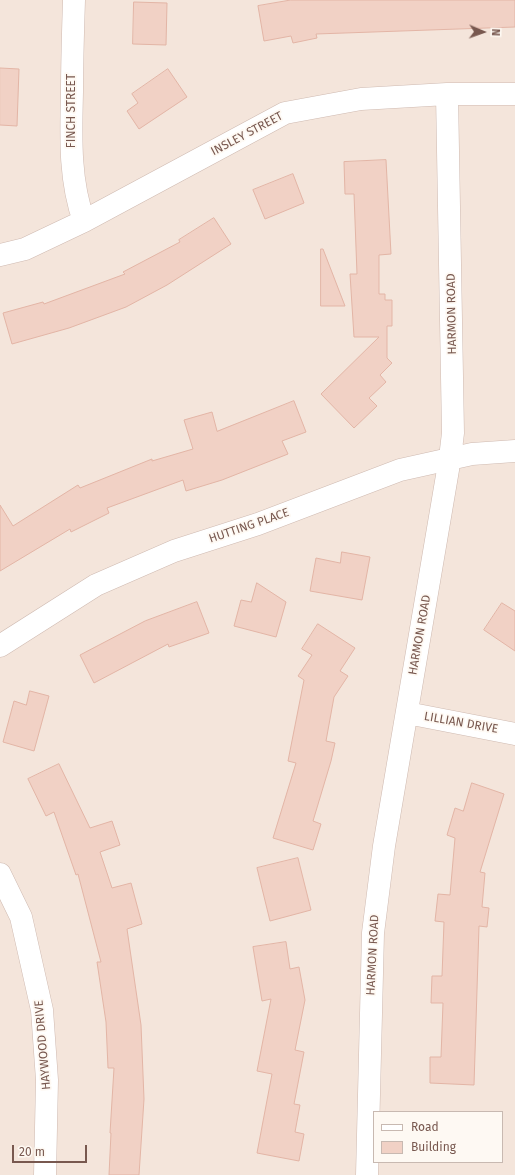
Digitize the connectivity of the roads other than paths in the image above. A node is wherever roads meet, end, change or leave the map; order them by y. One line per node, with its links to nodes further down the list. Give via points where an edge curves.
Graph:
1 (74, 0): 4 (street, FINCH STREET, via 71,133 74,179)
2 (447, 94): 3 (street, INSLEY STREET); 4 (street, INSLEY STREET, via 361,99 285,113); 7 (street, HARMON ROAD, via 454,420)
3 (515, 94)
4 (84, 221): 5 (street, INSLEY STREET, via 25,249)
5 (0, 255)
6 (515, 451): 7 (street, HUTTING PLACE)
7 (450, 458): 8 (street, HUTTING PLACE, via 400,470 258,524 174,551 96,585); 9 (street, HARMON ROAD)
8 (0, 646)
9 (407, 713): 10 (street, LILLIAN DRIVE); 13 (street, HARMON ROAD, via 384,846 373,933)
10 (515, 734)
11 (0, 874): 12 (street, HAYWOOD DRIVE, via 21,917 42,1010 47,1080)
12 (45, 1175)
13 (367, 1175)

